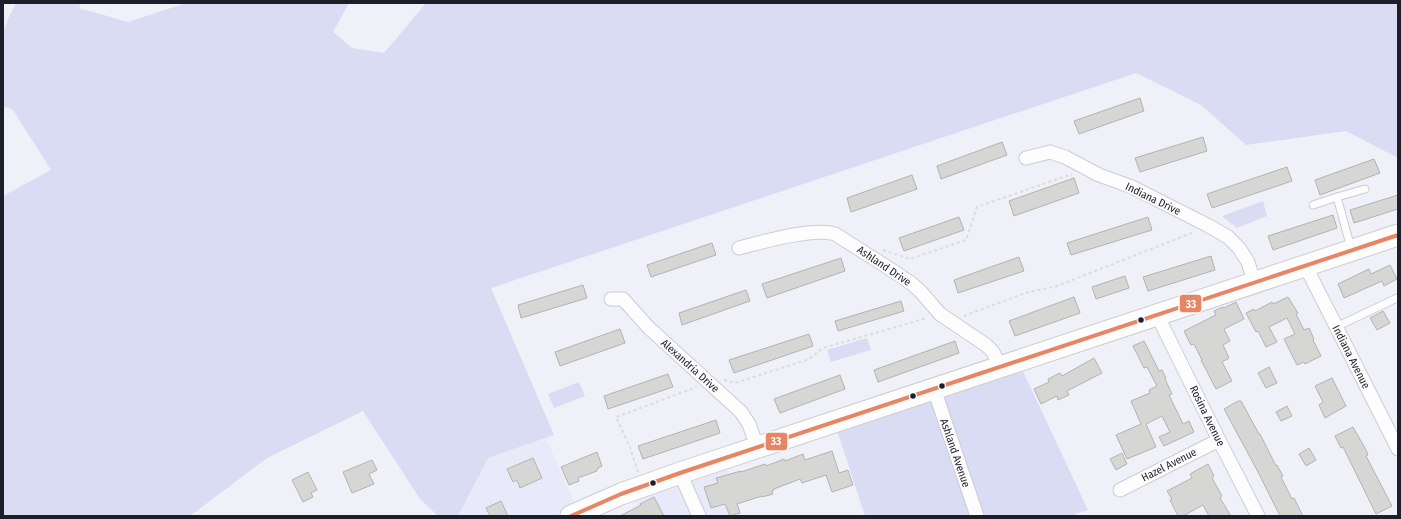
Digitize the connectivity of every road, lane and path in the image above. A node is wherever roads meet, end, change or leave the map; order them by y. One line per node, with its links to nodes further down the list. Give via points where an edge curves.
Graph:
1 (1026, 158): 2 (street, Indiana Drive, via 1050,152)
2 (1087, 169): 6 (street, Indiana Drive, via 1132,187); 10 (path, via 977,207 966,240 910,259 884,250)
3 (1366, 189): 4 (lane)
4 (1337, 198): 5 (lane); 9 (lane)
5 (1313, 205)
6 (1207, 225): 12 (street, Indiana Drive, via 1228,237 1239,248 1248,262); 17 (path, via 1188,236 1057,286 1025,293 964,315)
7 (1398, 235): 9 (main road)
8 (739, 248): 10 (street, Ashland Drive, via 811,232 829,232)
9 (1352, 250): 11 (main road)
10 (871, 256): 15 (street, Ashland Drive, via 921,292)
11 (1305, 265): 12 (main road); 18 (street, Indiana Avenue)
12 (1254, 282): 16 (main road)
13 (1397, 298): 18 (lane)
14 (611, 299): 20 (street, Alexandria Drive, via 623,299 648,327)
15 (940, 314): 17 (street, Ashland Drive); 20 (path, via 823,348 809,360 735,383 722,379)
16 (1157, 315): 19 (main road); 22 (street, Rosina Avenue)
17 (954, 325): 19 (street, Ashland Drive, via 986,345 993,352)
18 (1336, 327): 24 (street, Indiana Avenue)
19 (1000, 367): 21 (main road)
20 (708, 383): 23 (street, Alexandria Drive, via 741,412 749,424); 26 (path, via 616,417 630,447)
21 (934, 389): 23 (main road); 30 (street, Ashland Avenue)
22 (1219, 440): 27 (street, Hazel Avenue); 31 (street, Rosina Avenue)
23 (757, 447): 25 (main road)
24 (1398, 449)
25 (680, 473): 26 (main road); 29 (street)
26 (642, 486): 28 (main road)
27 (1120, 490)
28 (571, 516)
29 (699, 516)
30 (977, 516)
31 (1258, 516)

